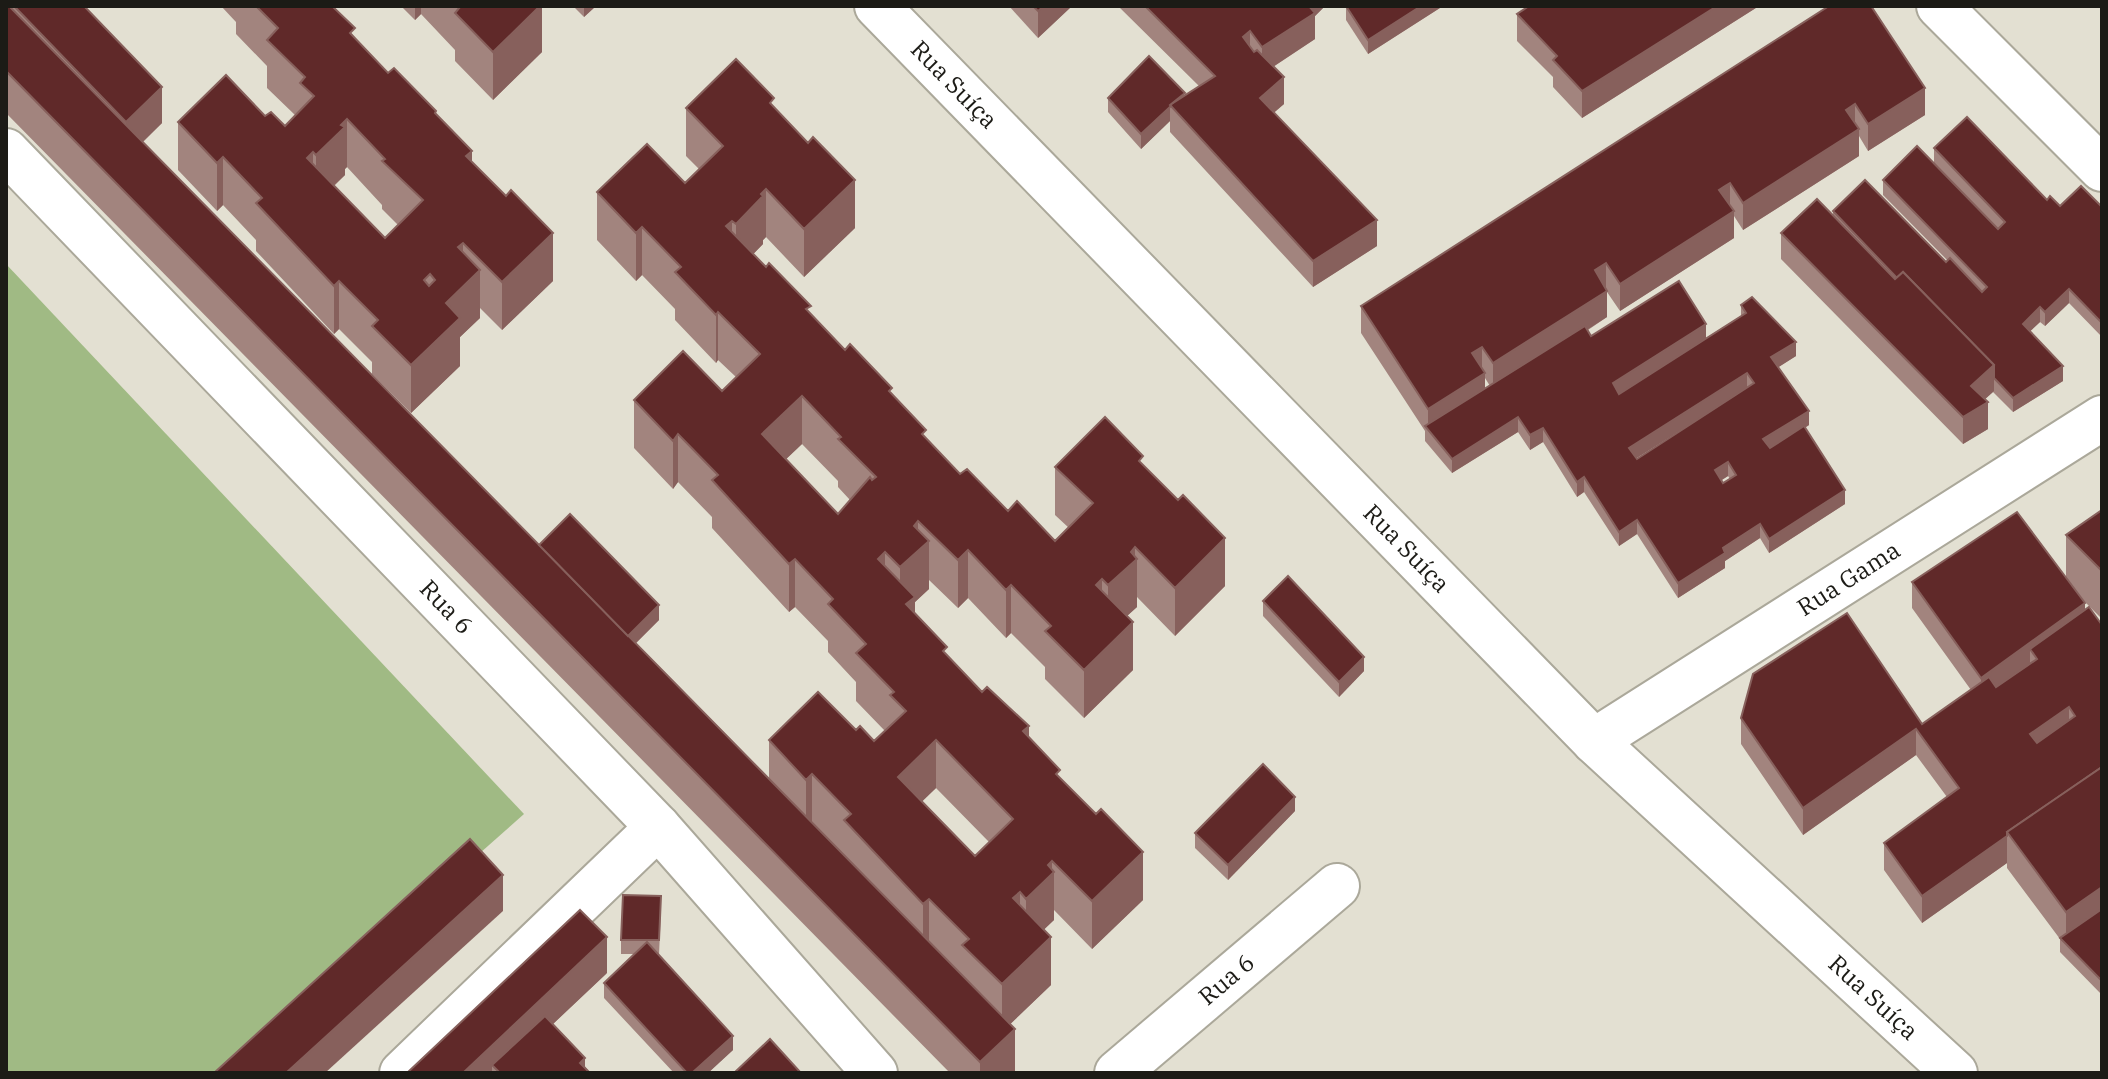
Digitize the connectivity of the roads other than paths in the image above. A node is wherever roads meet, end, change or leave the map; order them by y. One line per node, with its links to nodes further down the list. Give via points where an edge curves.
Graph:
1 (877, 6): 6 (street, Rua Suíça)
2 (1939, 6): 4 (street)
3 (6, 151): 7 (street, Rua 6)
4 (2102, 169)
5 (2102, 418): 6 (street, Rua Gama)
6 (1594, 741): 12 (street, Rua Suíça)
7 (658, 827): 9 (street); 10 (street, Rua 6)
8 (1337, 886): 11 (street, Rua 6)
9 (402, 1073)
10 (875, 1073)
11 (1117, 1073)
12 (1955, 1073)

